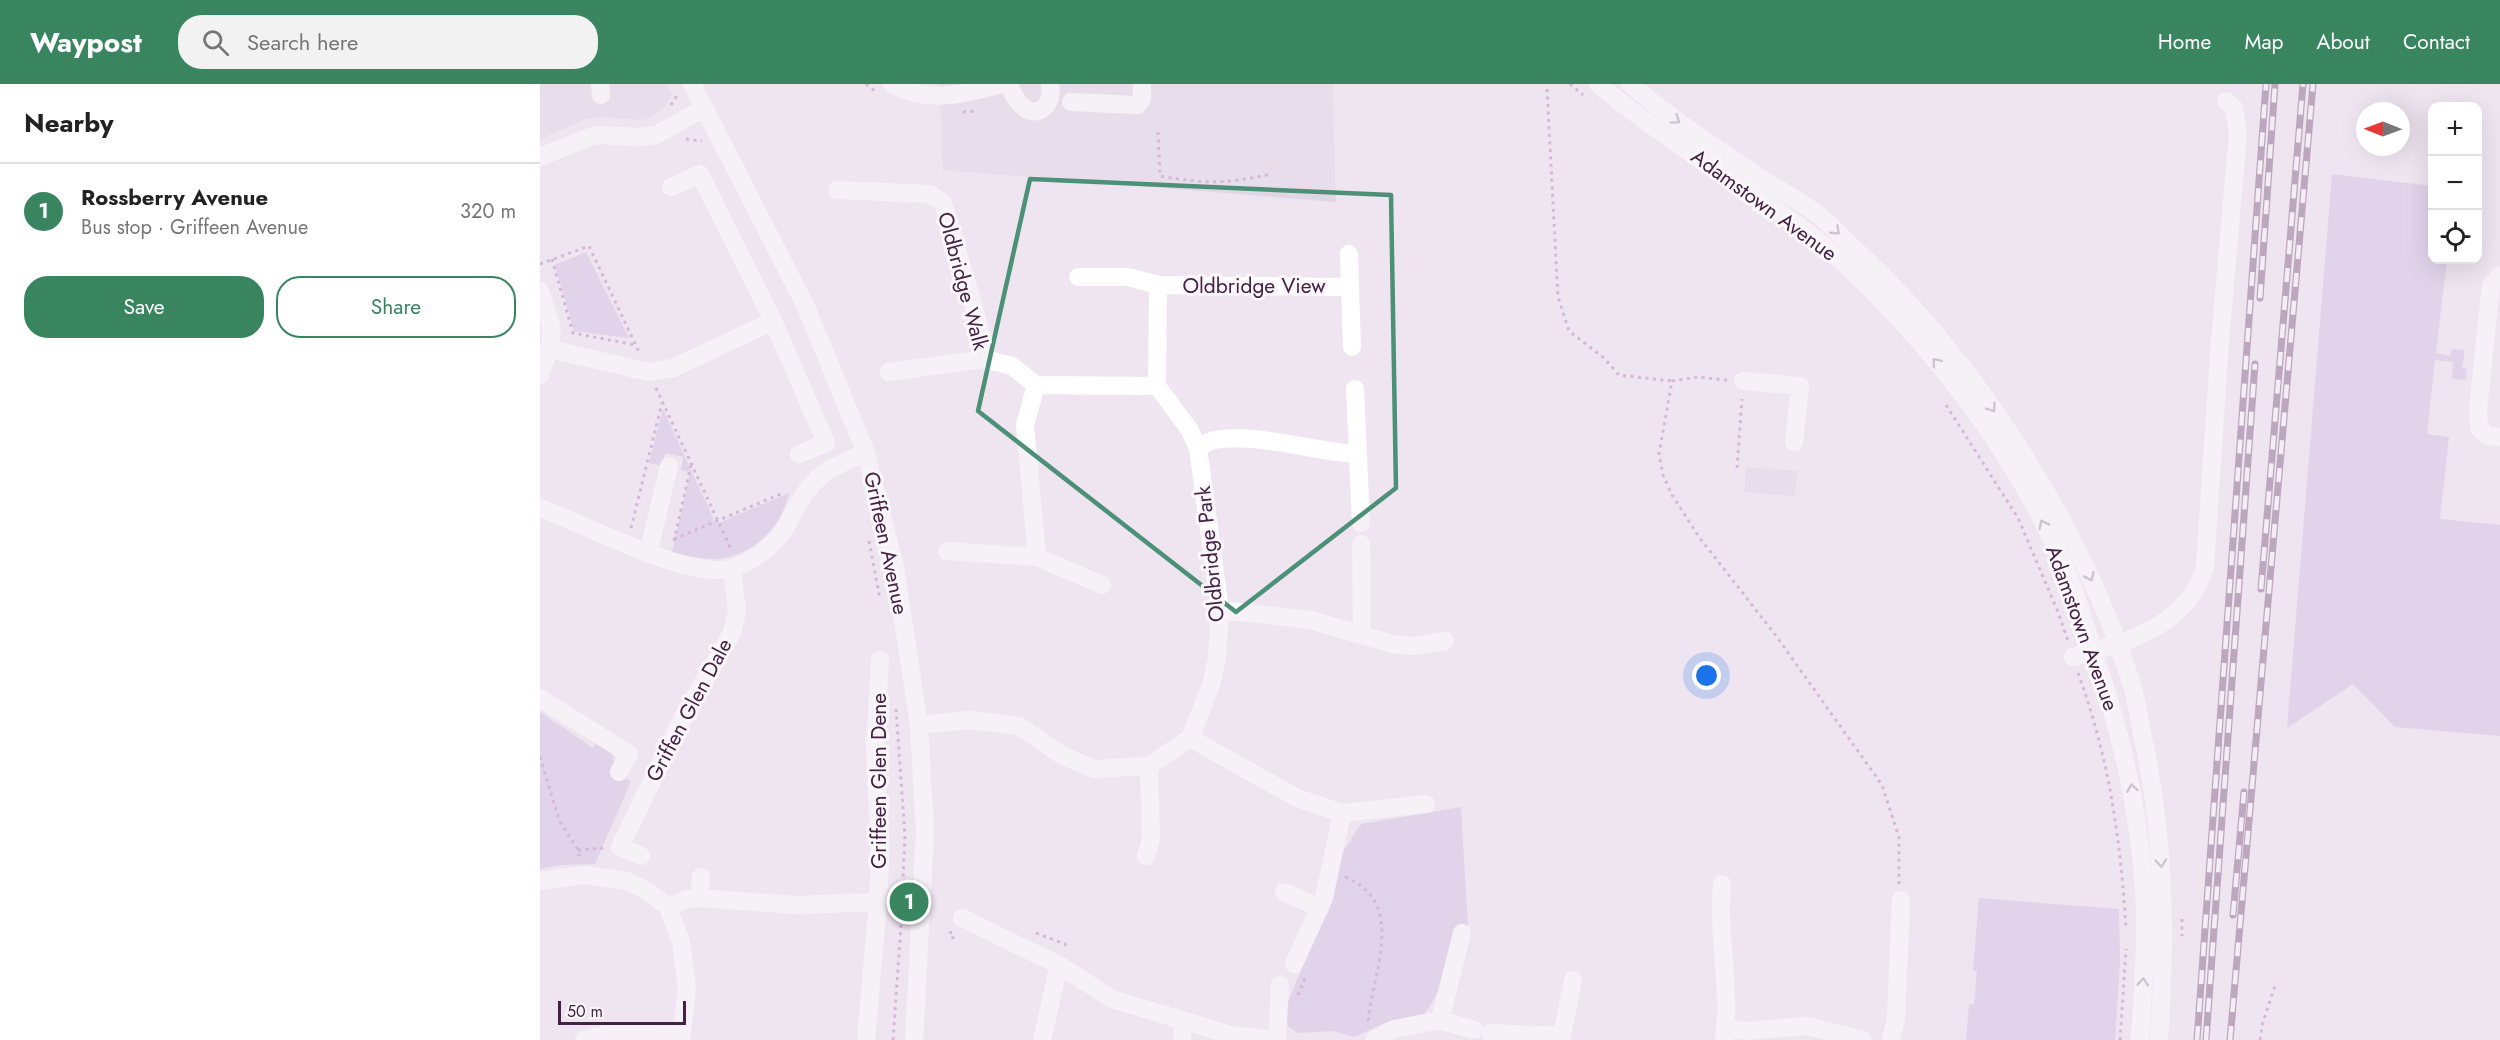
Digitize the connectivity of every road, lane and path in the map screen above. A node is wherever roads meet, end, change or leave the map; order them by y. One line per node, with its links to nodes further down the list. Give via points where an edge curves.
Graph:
1 (692, 84): 13 (street, Griffeen Avenue)
2 (892, 84): 3 (street, via 913,93 945,97)
3 (1002, 84)
4 (1008, 84): 5 (street, via 1021,105 1033,111 1049,103)
5 (1050, 84)
6 (1142, 84): 12 (street, via 1142,99 1137,105)
7 (1570, 84): 10 (path)
8 (1629, 84): 66 (street, Adamstown Avenue, one-way to 66, via 1655,106 1820,216 1891,283 1957,358 2038,481 2080,556)
9 (1547, 89): 35 (path, via 1558,297 1569,331 1619,375)
10 (1592, 90): 67 (street, Adamstown Avenue, one-way to 10, via 2067,572 2029,495 1970,404 1910,330 1843,262 1782,213 1632,112)
11 (2226, 101): 66 (street, via 2234,108 2238,134 2205,567 2199,587 2182,609 2144,634)
12 (1071, 102)
13 (704, 108): 15 (street, via 656,135 595,135); 45 (street, Griffeen Avenue, via 806,307)
14 (1158, 132): 16 (path, via 1160,176 1198,183 1232,182)
15 (540, 157)
16 (1271, 174)
17 (671, 187): 27 (street, via 700,174)
18 (837, 190): 31 (street, Oldbridge Walk, via 930,194 943,203 979,325)
19 (1349, 254): 25 (street, Oldbridge View)
20 (552, 260): 21 (path); 28 (path, via 573,333); 28 (path, via 589,246)
21 (540, 264)
22 (2500, 275): 42 (street, via 2491,285 2478,409 2479,428 2488,436)
23 (1078, 277): 24 (street, Oldbridge View, via 1128,277)
24 (1158, 285): 25 (street, Oldbridge View); 38 (street, Oldbridge View)
25 (1350, 287): 29 (street, Oldbridge View)
26 (540, 291): 30 (street, via 552,329)
27 (773, 321): 32 (street, via 673,368); 46 (street, via 826,443)
28 (636, 345): 32 (path)
29 (1352, 347)
30 (549, 349): 32 (street); 34 (street)
31 (984, 359): 33 (street); 37 (street, via 1012,366)
32 (649, 372): 40 (path)
33 (889, 372)
34 (540, 375)
35 (1672, 381): 36 (path, via 1698,377); 90 (path, via 1659,454 1663,475 1700,537 1882,785 1899,837)
36 (1743, 381): 43 (street, via 1800,386); 50 (path)
37 (1036, 385): 38 (street); 60 (street, via 1025,425)
38 (1157, 386): 44 (street, Oldbridge Park)
39 (1355, 389): 47 (street)
40 (663, 401): 48 (path); 56 (path)
41 (1944, 402): 68 (path, via 2018,518)
42 (2500, 437)
43 (1794, 442)
44 (1198, 448): 47 (street, via 1213,440 1260,440); 63 (street, Oldbridge Park)
45 (866, 453): 61 (street, via 826,469 801,498 776,540); 71 (street, Griffeen Avenue, via 895,567)
46 (799, 454)
47 (1358, 454): 54 (street)
48 (691, 464): 53 (path); 55 (path)
49 (669, 466): 59 (street)
50 (1737, 468)
51 (793, 488): 53 (path)
52 (540, 508): 56 (street)
53 (718, 521): 55 (path); 61 (path)
54 (1361, 523)
55 (674, 539): 59 (path)
56 (627, 544): 59 (street)
57 (1361, 544): 64 (street)
58 (947, 551): 60 (street)
59 (656, 556): 61 (street, via 678,565 713,570)
60 (1037, 557): 62 (street)
61 (735, 567): 78 (street, Griffen Glen Dale, via 737,612 732,633)
62 (1102, 585)
63 (1220, 610): 64 (street, via 1311,620); 72 (street, Oldbridge Park, via 1215,667)
64 (1362, 635): 65 (street, via 1413,646)
65 (1445, 641)
66 (2117, 643): 67 (street); 119 (street, Adamstown Avenue, one-way to 119, via 2132,685 2151,771 2162,866 2164,962)
67 (2093, 651): 68 (street); 118 (street, Adamstown Avenue, one-way to 67, via 2145,964 2144,879 2138,827 2127,762)
68 (2073, 657): 97 (path, via 2091,707 2112,796 2122,861)
69 (880, 660): 91 (street, Griffeen Glen Dene, via 875,746)
70 (540, 698): 75 (street, via 629,754)
71 (919, 725): 74 (street, via 969,720 1019,726 1063,756 1094,770); 112 (street, Griffeen Avenue, via 925,832)
72 (1190, 738): 74 (street); 77 (street, via 1297,798)
73 (540, 757): 79 (path, via 559,820)
74 (1149, 766): 81 (street, via 1151,839)
75 (619, 772)
76 (1426, 804): 77 (street)
77 (1342, 813): 83 (street)
78 (612, 847): 79 (path); 80 (street); 82 (path)
79 (578, 850): 84 (path)
80 (642, 856)
81 (1146, 856)
82 (600, 857)
83 (1330, 871): 93 (street); 107 (path, via 1368,892 1379,908 1382,932 1378,975 1369,1007)
84 (584, 875): 86 (street); 92 (street, via 627,881)
85 (701, 878): 89 (street)
86 (540, 881)
87 (1722, 884): 106 (street)
88 (1284, 892): 93 (street)
89 (699, 898): 91 (street, via 796,905); 92 (street, via 687,898)
90 (1902, 900): 116 (street, via 1896,1018)
91 (878, 902): 111 (street, Griffeen Glen Dene)
92 (668, 907): 108 (street, via 681,942 687,989)
93 (1320, 908): 100 (street)
94 (962, 918): 99 (street)
95 (1462, 933): 104 (street)
96 (1033, 934): 99 (path, via 1065,944)
97 (2126, 937)
98 (2126, 948): 117 (path)
99 (1064, 959): 105 (street, via 1112,999); 113 (street)
100 (1294, 964)
101 (1573, 980): 109 (street)
102 (2276, 983): 120 (path)
103 (1280, 985): 114 (street)
104 (1440, 1020): 107 (street); 109 (street, via 1482,1031)
105 (1183, 1031): 114 (street)
106 (1725, 1034): 115 (street, via 1807,1026)
107 (1370, 1035)
108 (681, 1038): 110 (street, via 622,1031)
109 (1562, 1038)
110 (584, 1040)
111 (866, 1040)
112 (914, 1040)
113 (1042, 1040)
114 (1276, 1040)
115 (1863, 1040)
116 (1891, 1040)
117 (2120, 1040)
118 (2140, 1040)
119 (2159, 1040)
120 (2260, 1040)

